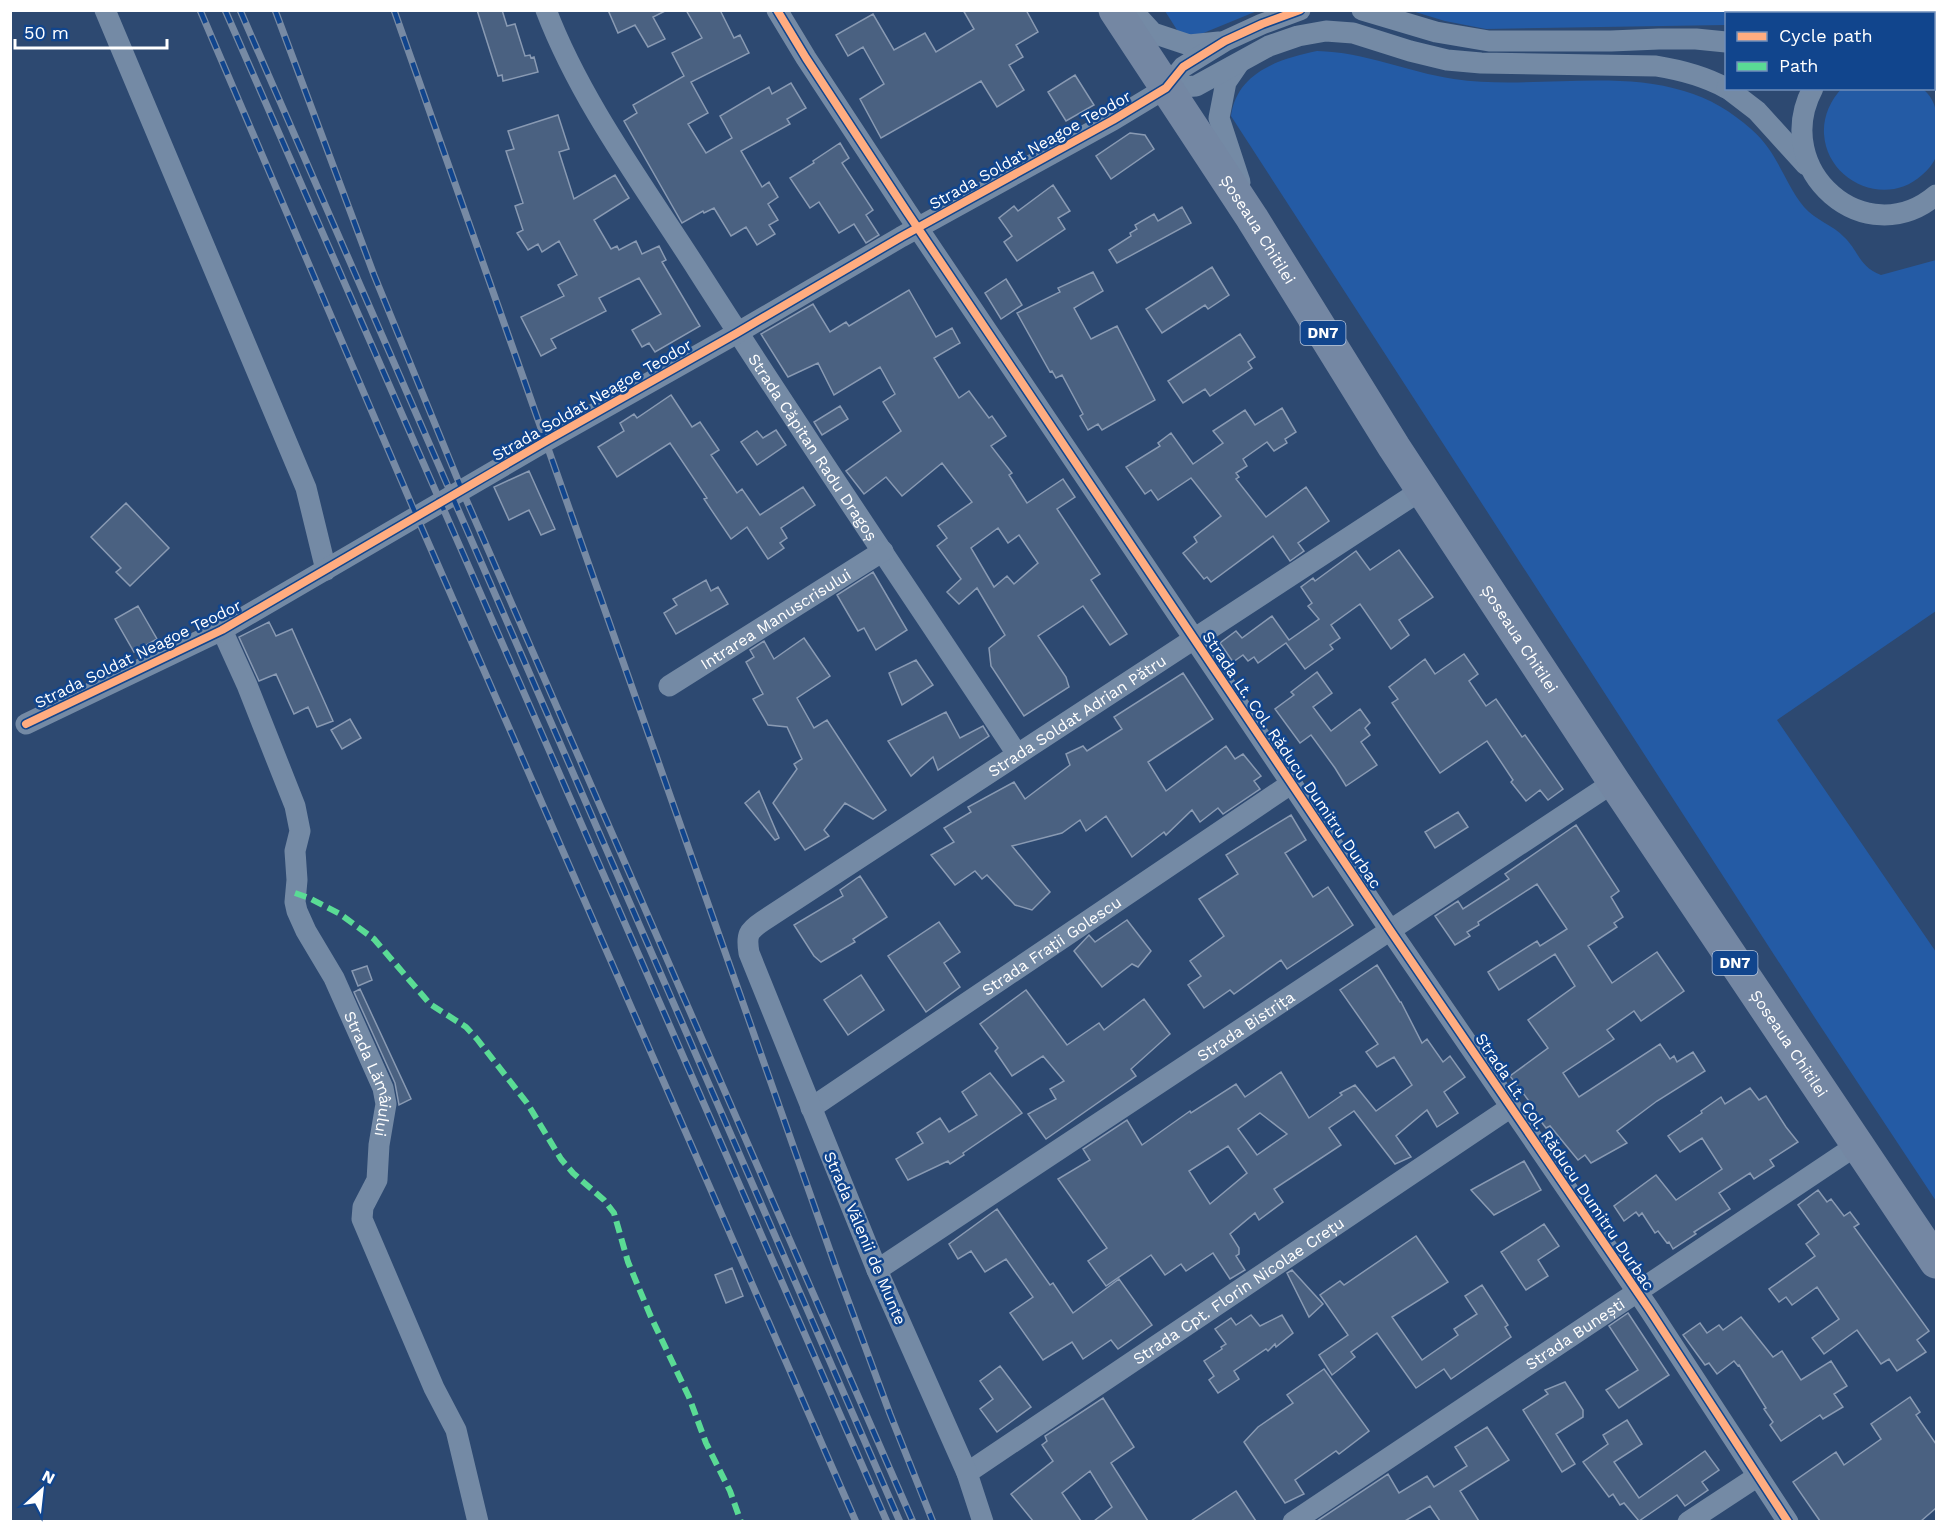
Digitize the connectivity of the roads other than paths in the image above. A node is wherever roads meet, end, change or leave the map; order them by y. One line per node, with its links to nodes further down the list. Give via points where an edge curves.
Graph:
1 (105, 10): 22 (street, via 306,488)
2 (546, 10): 19 (street, Strada Căpitan Radu Dragoș, via 590,102)
3 (777, 10): 18 (street, Strada Lt. Col. Răducu Dumitru Durbac)
4 (1115, 10): 12 (main road, Șoseaua Chitilei / DN7)
5 (1132, 10): 8 (street, via 1152,33 1173,40 1189,45)
6 (1300, 10): 8 (street)
7 (1362, 10): 9 (street, via 1436,32 1489,41)
8 (1225, 41): 12 (street, via 1183,67)
9 (1725, 42)
10 (1239, 62): 11 (street, via 1269,46 1326,31 1353,33 1447,60 1656,66 1691,73); 12 (street, via 1196,86); 17 (street, via 1226,82 1219,118)
11 (1725, 87)
12 (1166, 88): 17 (main road, Șoseaua Chitilei / DN7); 18 (street, Strada Soldat Neagoe Teodor)
13 (1730, 90): 15 (street, via 1757,111)
14 (1812, 90): 15 (street, via 1801,125 1802,147)
15 (1809, 168): 16 (street, via 1825,190 1847,206 1874,214 1901,213)
16 (1936, 195)
17 (1251, 218): 20 (main road, Șoseaua Chitilei / DN7)
18 (918, 228): 19 (street, Strada Soldat Neagoe Teodor); 24 (street, Strada Lt. Col. Răducu Dumitru Durbac)
19 (737, 333): 21 (street, Strada Căpitan Radu Dragoș); 22 (street, Strada Soldat Neagoe Teodor)
20 (1423, 489): 24 (street, Strada Soldat Adrian Pătru); 28 (main road, Șoseaua Chitilei / DN7)
21 (883, 551): 25 (street, Intrarea Manuscrisului); 27 (street, Strada Căpitan Radu Dragoș)
22 (326, 570): 23 (street, Strada Soldat Neagoe Teodor)
23 (222, 630): 26 (street, Strada Soldat Neagoe Teodor); 41 (street, Strada Lămâiului, via 295,806 300,831 295,851 297,911 334,978 383,1088 386,1104 377,1180 363,1207 362,1219 434,1388 456,1430)
24 (1194, 638): 27 (street, Strada Soldat Adrian Pătru); 29 (street, Strada Lt. Col. Răducu Dumitru Durbac)
25 (669, 686)
26 (26, 724)
27 (1017, 754): 31 (street, Strada Soldat Adrian Pătru, via 752,928 747,938)
28 (1614, 782): 30 (street, Strada Bistrița); 34 (main road, Șoseaua Chitilei / DN7)
29 (1292, 783): 30 (street, Strada Lt. Col. Răducu Dumitru Durbac); 33 (street, Strada Frații Golescu)
30 (1390, 930): 32 (street, Strada Lt. Col. Răducu Dumitru Durbac); 36 (street, Strada Bistrița)
31 (749, 953): 33 (street, Strada Vălenii de Munte)
32 (1511, 1107): 37 (street, Strada Lt. Col. Răducu Dumitru Durbac); 38 (street, Strada Cpt. Florin Nicolae Crețu)
33 (812, 1108): 36 (street, Strada Vălenii de Munte)
34 (1857, 1145): 35 (main road, Șoseaua Chitilei / DN7); 37 (street, Strada Bunești)
35 (1936, 1262)
36 (877, 1270): 38 (street, Strada Vălenii de Munte)
37 (1636, 1292): 39 (street, Strada Lt. Col. Răducu Dumitru Durbac); 40 (street, Strada Bunești)
38 (967, 1473): 42 (street, Strada Vălenii de Munte)
39 (1758, 1476): 43 (street); 44 (street, Strada Lt. Col. Răducu Dumitru Durbac)
40 (1299, 1520)
41 (478, 1521)
42 (983, 1521)
43 (1688, 1521)
44 (1788, 1521)

